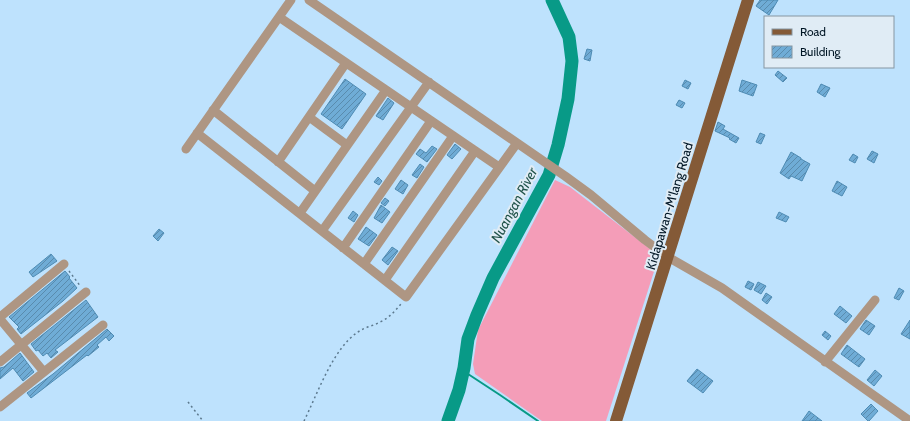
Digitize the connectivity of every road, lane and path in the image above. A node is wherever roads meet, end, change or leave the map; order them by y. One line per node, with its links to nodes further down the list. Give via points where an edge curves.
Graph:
1 (291, 0): 4 (street)
2 (308, 0): 6 (street)
3 (748, 0): 24 (main road, Kidapawan-M'lang Road)
4 (279, 17): 5 (street); 9 (street)
5 (346, 63): 7 (street); 10 (street)
6 (429, 82): 8 (street); 14 (street)
7 (386, 90): 8 (street); 15 (street)
8 (410, 107): 11 (street); 22 (street)
9 (213, 110): 12 (street); 18 (street)
10 (309, 117): 15 (street); 18 (street)
11 (431, 121): 13 (street); 23 (street)
12 (197, 132): 16 (street); 21 (street)
13 (453, 136): 17 (street); 26 (street)
14 (517, 143): 19 (street); 24 (street, via 591,195)
15 (347, 145): 20 (street)
16 (186, 149)
17 (475, 151): 19 (street); 27 (street)
18 (278, 162): 20 (street)
19 (499, 167): 29 (street)
20 (315, 191): 21 (street)
21 (300, 213): 22 (street)
22 (322, 231): 23 (street)
23 (343, 248): 26 (street)
24 (668, 257): 35 (street, via 722,288); 41 (main road, Kidapawan-M'lang Road)
25 (64, 264): 28 (path); 31 (street)
26 (364, 264): 27 (street)
27 (384, 280): 29 (street)
28 (86, 292): 33 (street)
29 (406, 297): 40 (path, via 389,317 357,332 345,344 334,360)
30 (875, 300): 35 (street)
31 (0, 318): 33 (street)
32 (103, 326): 36 (street)
33 (21, 345): 34 (street); 36 (street)
34 (0, 362)
35 (825, 362): 42 (street)
36 (44, 372): 38 (street)
37 (188, 402): 39 (path)
38 (0, 407)
39 (203, 421)
40 (304, 421)
41 (616, 421)
42 (910, 421)

